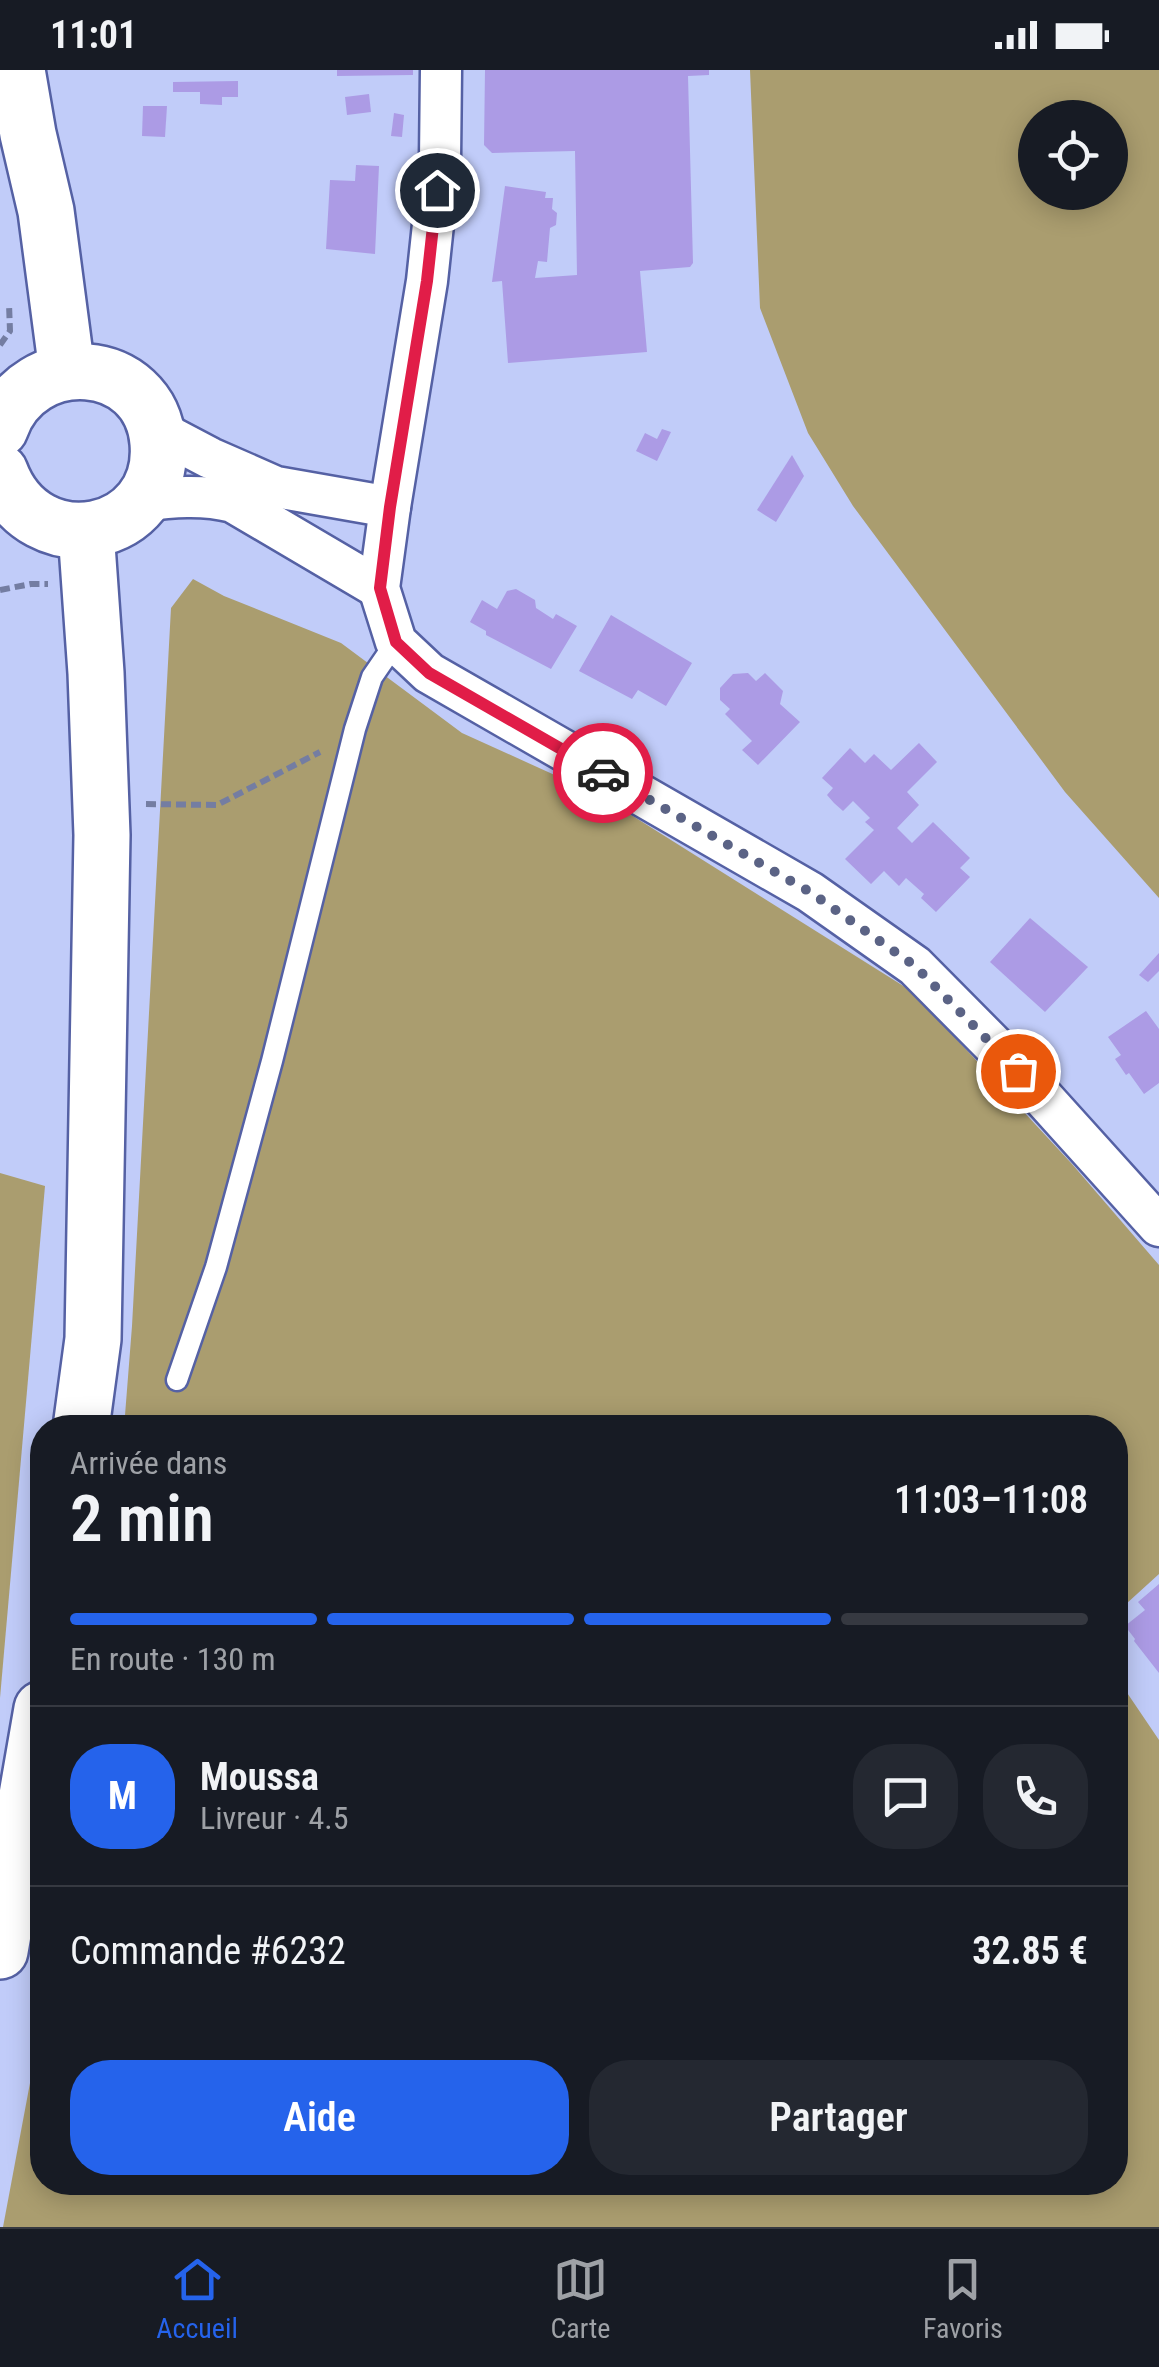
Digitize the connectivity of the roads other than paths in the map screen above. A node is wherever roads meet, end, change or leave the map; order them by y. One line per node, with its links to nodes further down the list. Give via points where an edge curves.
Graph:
1 (17, 70): 3 (street, via 46,211)
2 (441, 70): 8 (street, via 427,281)
3 (67, 371): 4 (street, via 39,380); 5 (street, via 109,376 128,387)
4 (6, 409)
5 (154, 422): 7 (street, via 158,463); 8 (street, via 210,458 276,486)
6 (0, 474): 9 (street, via 24,511 42,524)
7 (141, 501): 9 (street, via 116,521); 10 (street, via 181,496 233,502)
8 (390, 507): 10 (street)
9 (86, 531): 14 (street, via 102,835 93,1339)
10 (380, 588): 11 (street)
11 (396, 642): 12 (street, via 429,673 810,892 915,966); 13 (lane, via 372,677 354,729 216,1267)
12 (1159, 1226)
13 (177, 1380)
14 (83, 1415)
15 (30, 1778): 16 (street)
16 (0, 1951)

